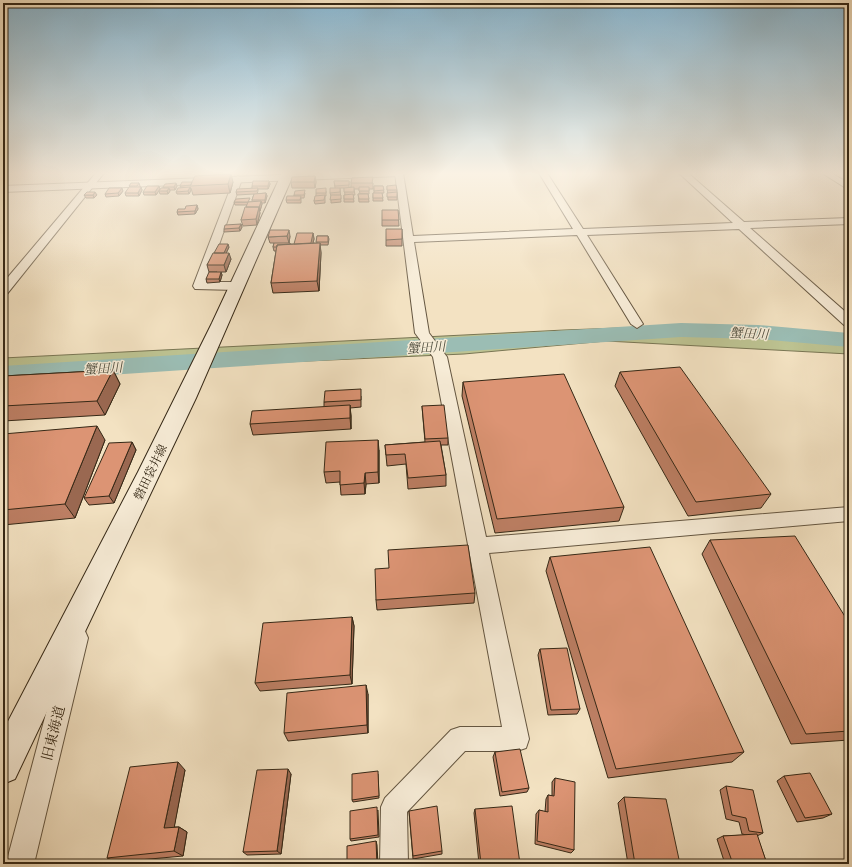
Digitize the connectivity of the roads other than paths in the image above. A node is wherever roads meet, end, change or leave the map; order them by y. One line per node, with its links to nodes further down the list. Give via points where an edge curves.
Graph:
1 (67, 213): 12 (street)
2 (225, 213): 11 (street, via 199,286)
3 (270, 213): 11 (main road, 磐田袋井線)
4 (405, 213): 10 (street)
5 (570, 213): 9 (street)
6 (730, 213): 8 (street)
7 (849, 220): 8 (street)
8 (743, 225): 9 (street); 13 (street)
9 (582, 232): 10 (street); 14 (street)
10 (409, 239): 16 (street, via 422,333 440,357)
11 (237, 286): 17 (main road, 磐田袋井線)
12 (3, 291)
13 (849, 322)
14 (637, 324)
15 (849, 514): 16 (street)
16 (478, 546): 20 (street, via 517,739 460,739 394,807)
17 (87, 602): 18 (main road, 磐田袋井線); 19 (street, 旧東海道)
18 (3, 767)
19 (20, 864)
20 (394, 864)

